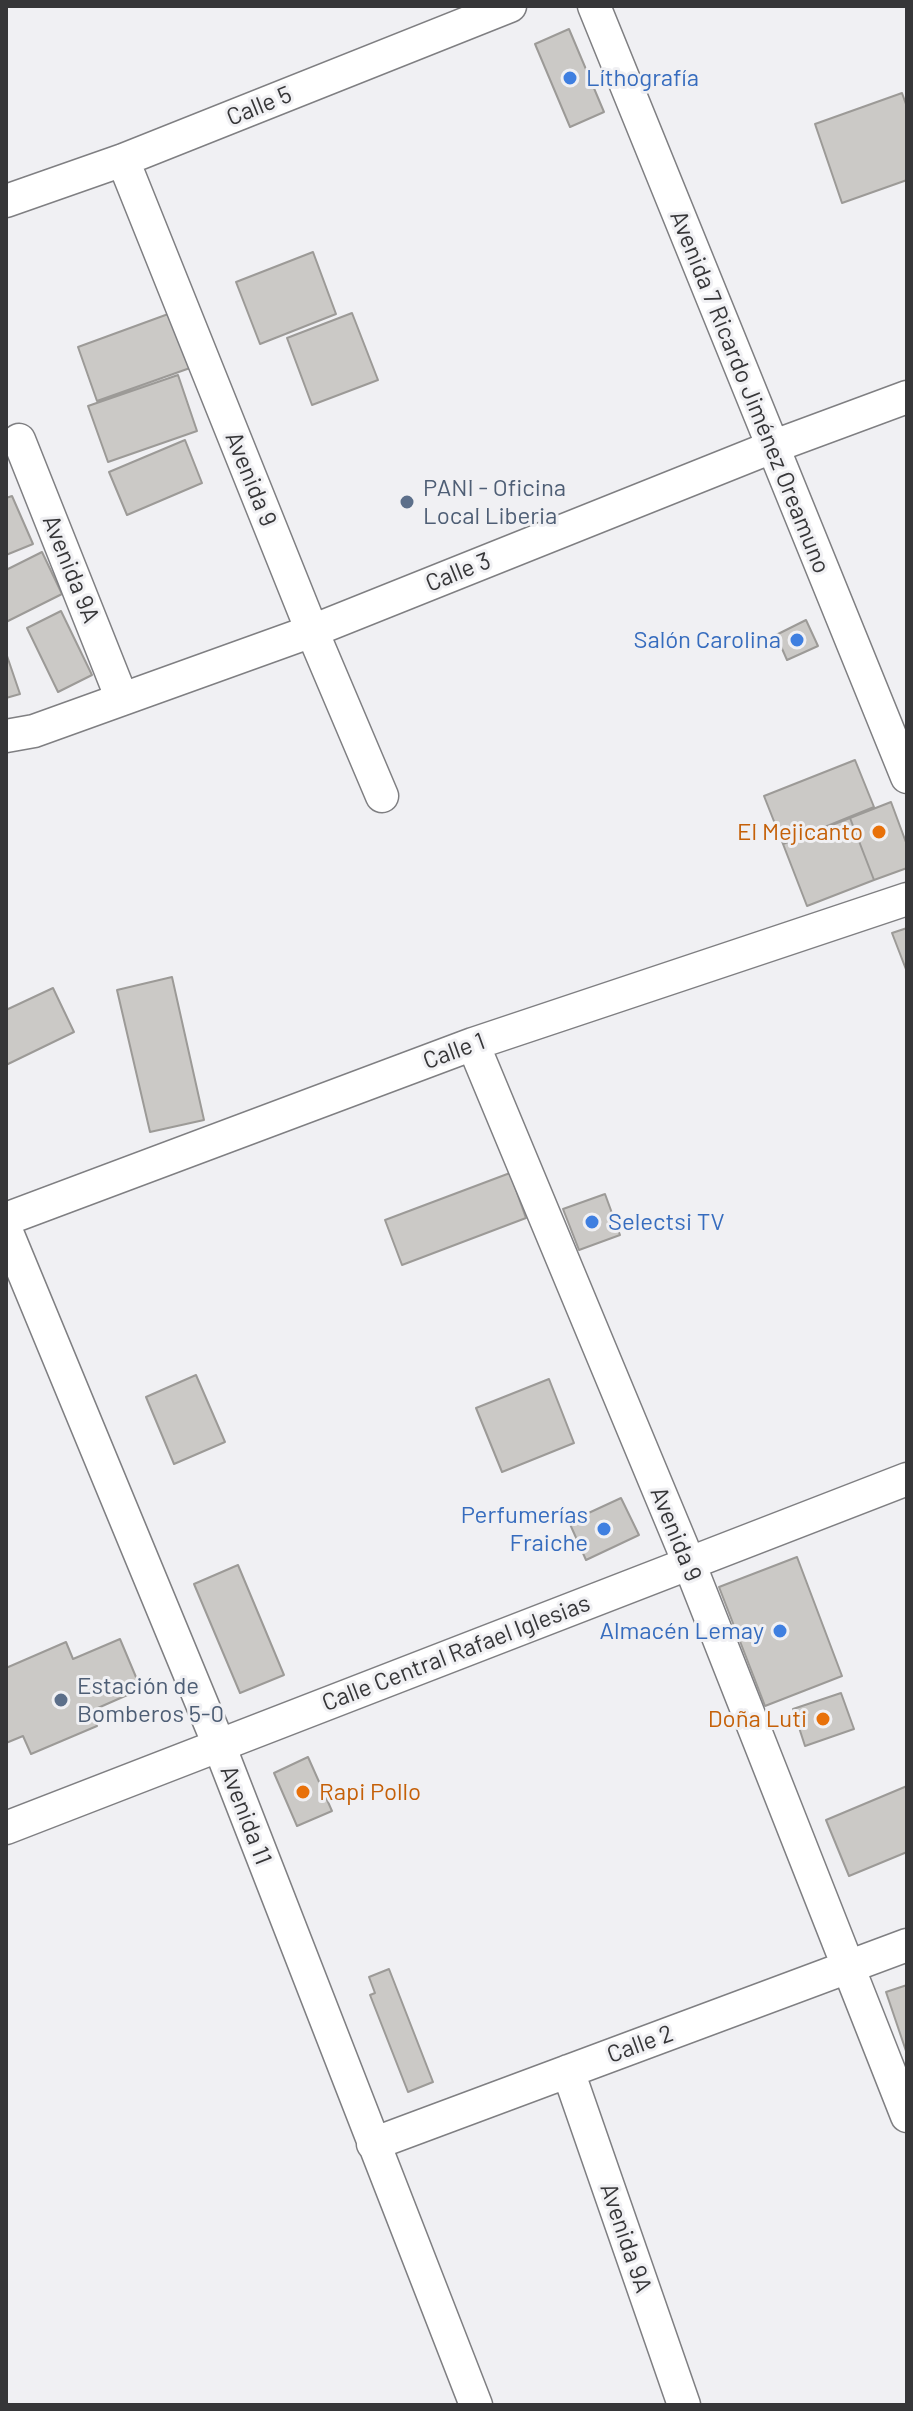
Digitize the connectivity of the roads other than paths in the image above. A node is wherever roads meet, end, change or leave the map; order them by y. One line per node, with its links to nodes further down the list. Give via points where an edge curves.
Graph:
1 (510, 6): 3 (street, Calle 5)
2 (594, 6): 7 (street, Avenida 7 Ricardo Jiménez Oreamuno)
3 (123, 160): 4 (street, Calle 5); 8 (street, Avenida 9)
4 (6, 201)
5 (907, 397): 7 (street, Calle 3)
6 (19, 440): 9 (street, Avenida 9A)
7 (772, 447): 8 (street, Calle 3); 11 (street, Avenida 7 Ricardo Jiménez Oreamuno)
8 (312, 631): 9 (street, Calle 3); 12 (street, Avenida 9)
9 (122, 699): 10 (street, Calle 3)
10 (6, 736)
11 (907, 777)
12 (382, 796)
13 (907, 899): 14 (street, Calle 1)
14 (473, 1044): 15 (street, Calle 1); 18 (street, Avenida 9)
15 (6, 1219)
16 (6, 1230): 19 (street, Avenida 11)
17 (907, 1479): 18 (street, Calle Central Rafael Iglesias)
18 (689, 1563): 19 (street, Calle Central Rafael Iglesias); 22 (street, Avenida 9)
19 (219, 1745): 20 (street, Calle Central Rafael Iglesias); 25 (street, Avenida 11)
20 (6, 1828)
21 (907, 1945): 22 (street, Calle 2)
22 (849, 1966): 23 (street, Calle 2); 24 (street, Avenida 9)
23 (568, 2071): 25 (street, Calle 2); 27 (street, Avenida 9A)
24 (907, 2116)
25 (373, 2144): 26 (street, Avenida 11)
26 (476, 2405)
27 (684, 2405)

